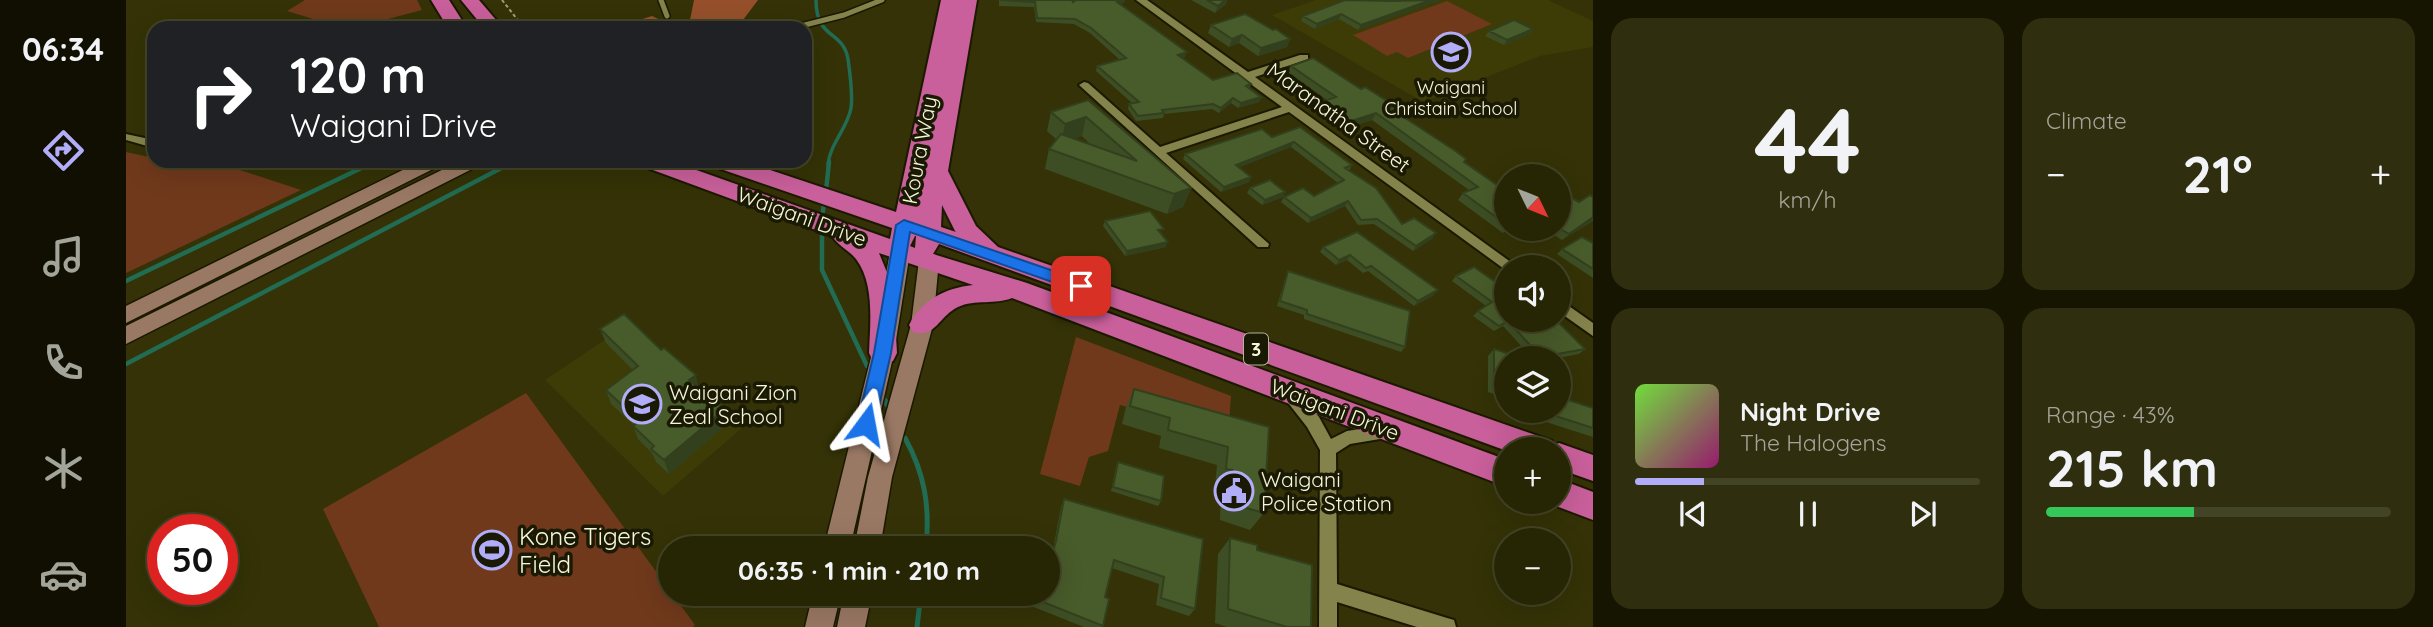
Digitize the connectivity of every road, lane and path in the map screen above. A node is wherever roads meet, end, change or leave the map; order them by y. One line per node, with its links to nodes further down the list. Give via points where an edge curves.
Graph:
1 (440, 0): 10 (highway)
2 (470, 0): 11 (highway)
3 (502, 0): 12 (path)
4 (661, 0): 9 (lane)
5 (882, 0): 13 (lane)
6 (950, 0): 26 (highway, Koura Way)
7 (968, 0): 25 (highway, Koura Way)
8 (1141, 0): 15 (street, Maranatha Street)
9 (667, 16)
10 (451, 21)
11 (488, 21)
12 (518, 21)
13 (812, 23)
14 (1304, 57): 15 (street)
15 (1248, 76): 17 (street, Maranatha Street)
16 (1084, 85): 20 (street)
17 (1290, 108): 20 (street); 32 (street, Maranatha Street)
18 (126, 137): 19 (street)
19 (147, 142)
20 (1158, 152): 30 (street)
21 (421, 168): 37 (main road)
22 (460, 168): 40 (main road)
23 (669, 168): 28 (highway, Waigani Drive / 3)
24 (741, 168): 27 (highway, Waigani Drive / 3)
25 (938, 173): 29 (highway, Koura Way); 33 (highway, via 972,237)
26 (910, 196): 27 (highway, via 885,202); 29 (highway, Koura Way)
27 (832, 199): 29 (highway, Waigani Drive / 3)
28 (811, 221): 31 (highway, Waigani Drive / 3); 41 (highway, via 850,238 867,257 883,298)
29 (915, 228): 31 (highway, Koura Way); 33 (highway, Waigani Drive / 3); 34 (highway, Koura Way)
30 (1263, 244)
31 (900, 252): 34 (highway, Waigani Drive / 3); 41 (main road, Koura Way)
32 (1494, 255)
33 (1003, 259): 44 (highway, Waigani Drive / 3)
34 (929, 260): 35 (highway, Waigani Drive / 3); 38 (main road, Koura Way)
35 (1018, 290): 38 (highway, via 943,301); 42 (highway, Waigani Drive / 3)
36 (1571, 314): 39 (street)
37 (126, 315)
38 (922, 324): 52 (main road, Koura Way, via 880,477)
39 (1593, 331)
40 (126, 336)
41 (883, 353): 51 (main road, Koura Way)
42 (1287, 391): 43 (highway, Waigani Drive / 3); 45 (street)
43 (1392, 431): 45 (street, via 1347,438); 48 (highway, Waigani Drive / 3)
44 (1504, 437)
45 (1328, 449): 53 (street)
46 (1571, 460): 47 (highway)
47 (1593, 468)
48 (1494, 469)
49 (1571, 498): 50 (highway)
50 (1593, 506)
51 (840, 536)
52 (869, 536)
53 (1328, 590): 58 (street); 59 (street)
54 (824, 606): 56 (main road)
55 (855, 606): 57 (main road)
56 (819, 627)
57 (851, 627)
58 (1328, 627)
59 (1447, 627)

